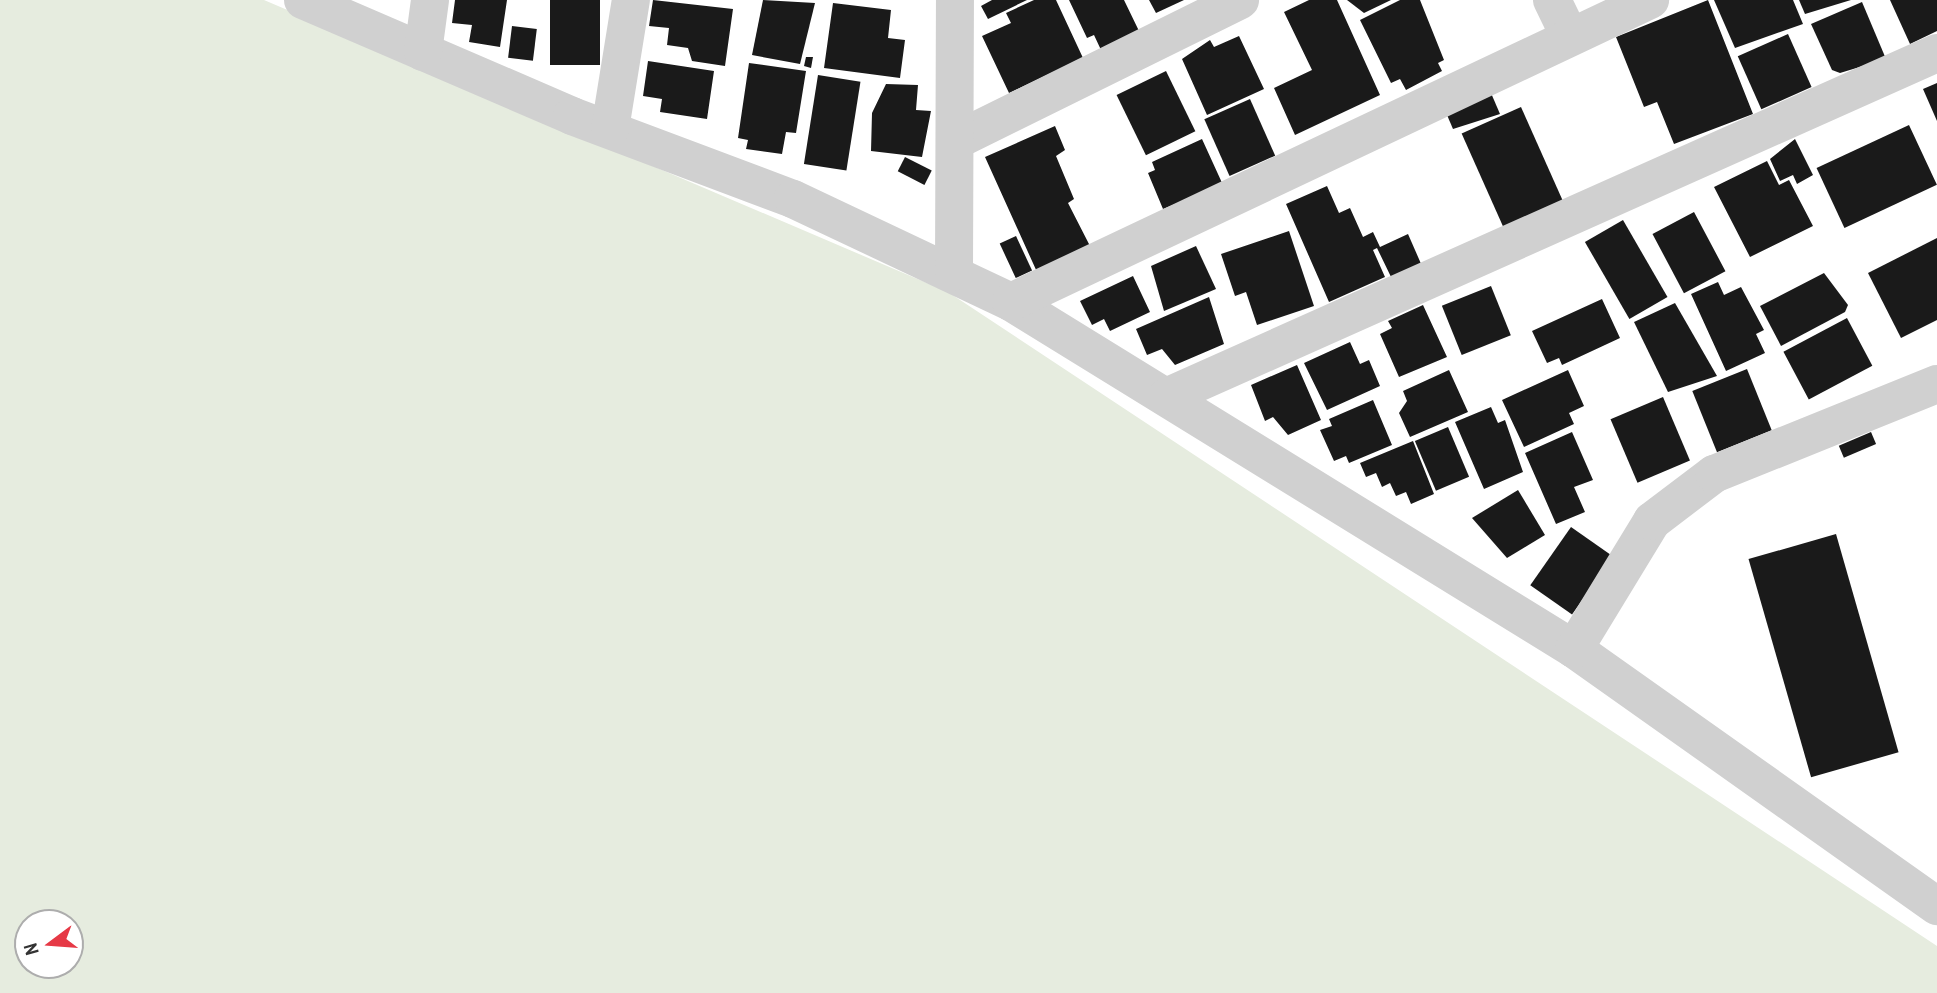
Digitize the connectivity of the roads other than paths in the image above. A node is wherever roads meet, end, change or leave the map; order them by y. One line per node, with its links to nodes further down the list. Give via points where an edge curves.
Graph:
1 (303, 0): 9 (street)
2 (430, 0): 9 (street)
3 (631, 0): 11 (street)
4 (956, 0): 12 (street)
5 (1240, 0): 12 (street)
6 (1552, 0): 8 (street)
7 (1650, 0): 8 (street)
8 (1570, 37): 14 (street)
9 (423, 52): 11 (street)
10 (1937, 54): 16 (street)
11 (610, 129): 13 (street, via 793,199)
12 (955, 141): 13 (street)
13 (954, 272): 14 (street)
14 (1011, 302): 16 (street)
15 (1937, 384): 17 (street, via 1714,474 1652,521)
16 (1166, 397): 17 (street)
17 (1574, 649): 18 (street)
18 (1937, 906)

